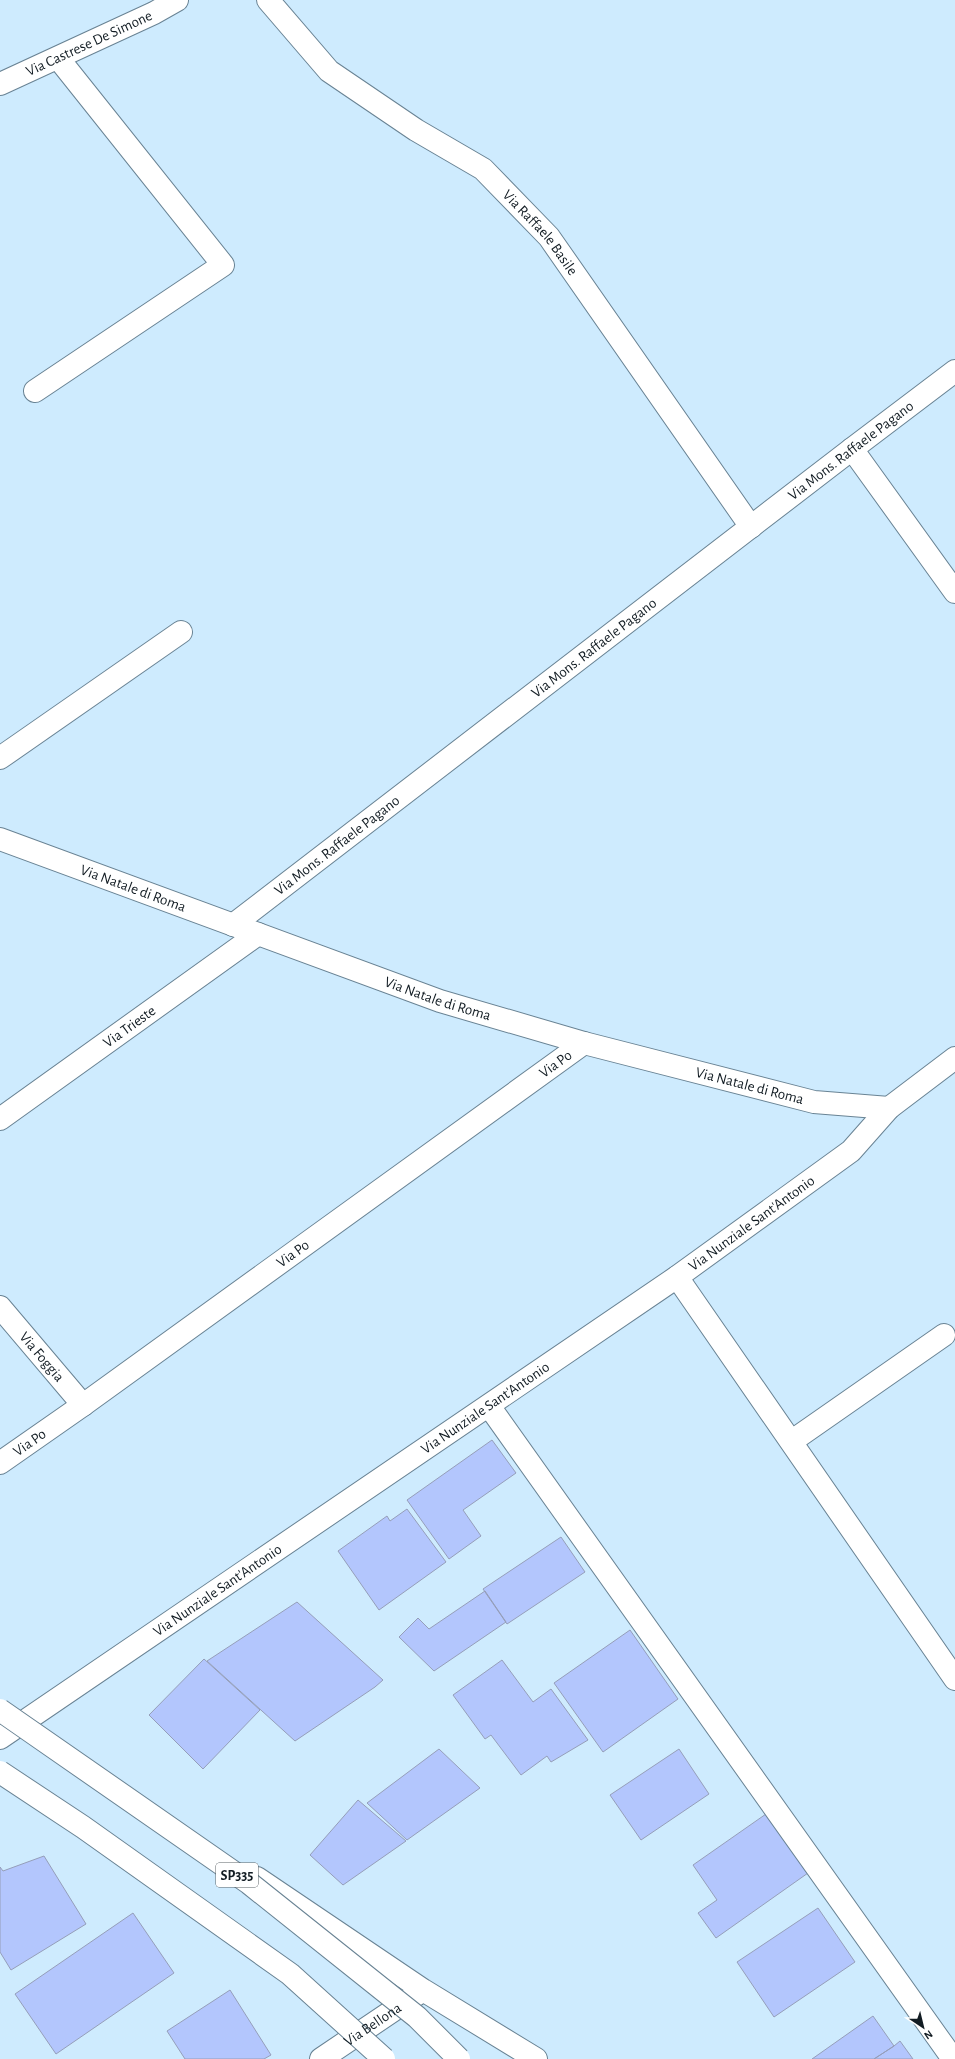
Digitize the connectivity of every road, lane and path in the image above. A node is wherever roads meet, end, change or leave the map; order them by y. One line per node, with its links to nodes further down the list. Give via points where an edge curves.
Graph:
1 (177, 0): 3 (main road, Via Castrese De Simone)
2 (268, 0): 8 (main road, Via Raffaele Basile, via 329,71 416,130 483,169 549,238)
3 (58, 58): 4 (main road, Via Castrese De Simone); 6 (main road, via 223,265)
4 (0, 84)
5 (955, 371): 7 (main road, Via Mons. Raffaele Pagano)
6 (35, 391)
7 (852, 448): 8 (main road, Via Mons. Raffaele Pagano); 9 (main road)
8 (751, 526): 13 (main road, Via Mons. Raffaele Pagano)
9 (955, 592)
10 (182, 632): 11 (main road)
11 (0, 758)
12 (0, 839): 13 (main road, Via Natale di Roma)
13 (233, 925): 14 (main road, Via Natale di Roma)
14 (258, 934): 15 (main road, Via Natale di Roma, via 440,1001); 18 (main road, Via Trieste)
15 (584, 1043): 17 (main road, Via Natale di Roma, via 814,1102); 22 (main road, Via Po)
16 (955, 1058): 17 (main road, Via Nunziale Sant'Antonio)
17 (889, 1108): 19 (main road, Via Nunziale Sant'Antonio, via 851,1151)
18 (0, 1119)
19 (677, 1277): 23 (main road, Via Nunziale Sant'Antonio); 24 (main road)
20 (0, 1307): 22 (main road, Via Foggia)
21 (944, 1335): 24 (main road)
22 (83, 1405): 25 (main road, Via Po)
23 (489, 1406): 28 (main road, Via Nunziale Sant'Antonio); 36 (main road)
24 (792, 1442): 26 (main road)
25 (0, 1462)
26 (955, 1679)
27 (0, 1709): 28 (main road); 34 (main road, SP335, bridge, via 249,1883 417,2017)
28 (25, 1722): 29 (main road, Via Nunziale Sant'Antonio); 31 (main road)
29 (0, 1738)
30 (0, 1772): 33 (main road, bridge, via 83,1827 290,1974)
31 (423, 1990): 32 (main road, Via Bellona); 35 (main road)
32 (321, 2059)
33 (384, 2059)
34 (459, 2059)
35 (536, 2059)
36 (952, 2059)

